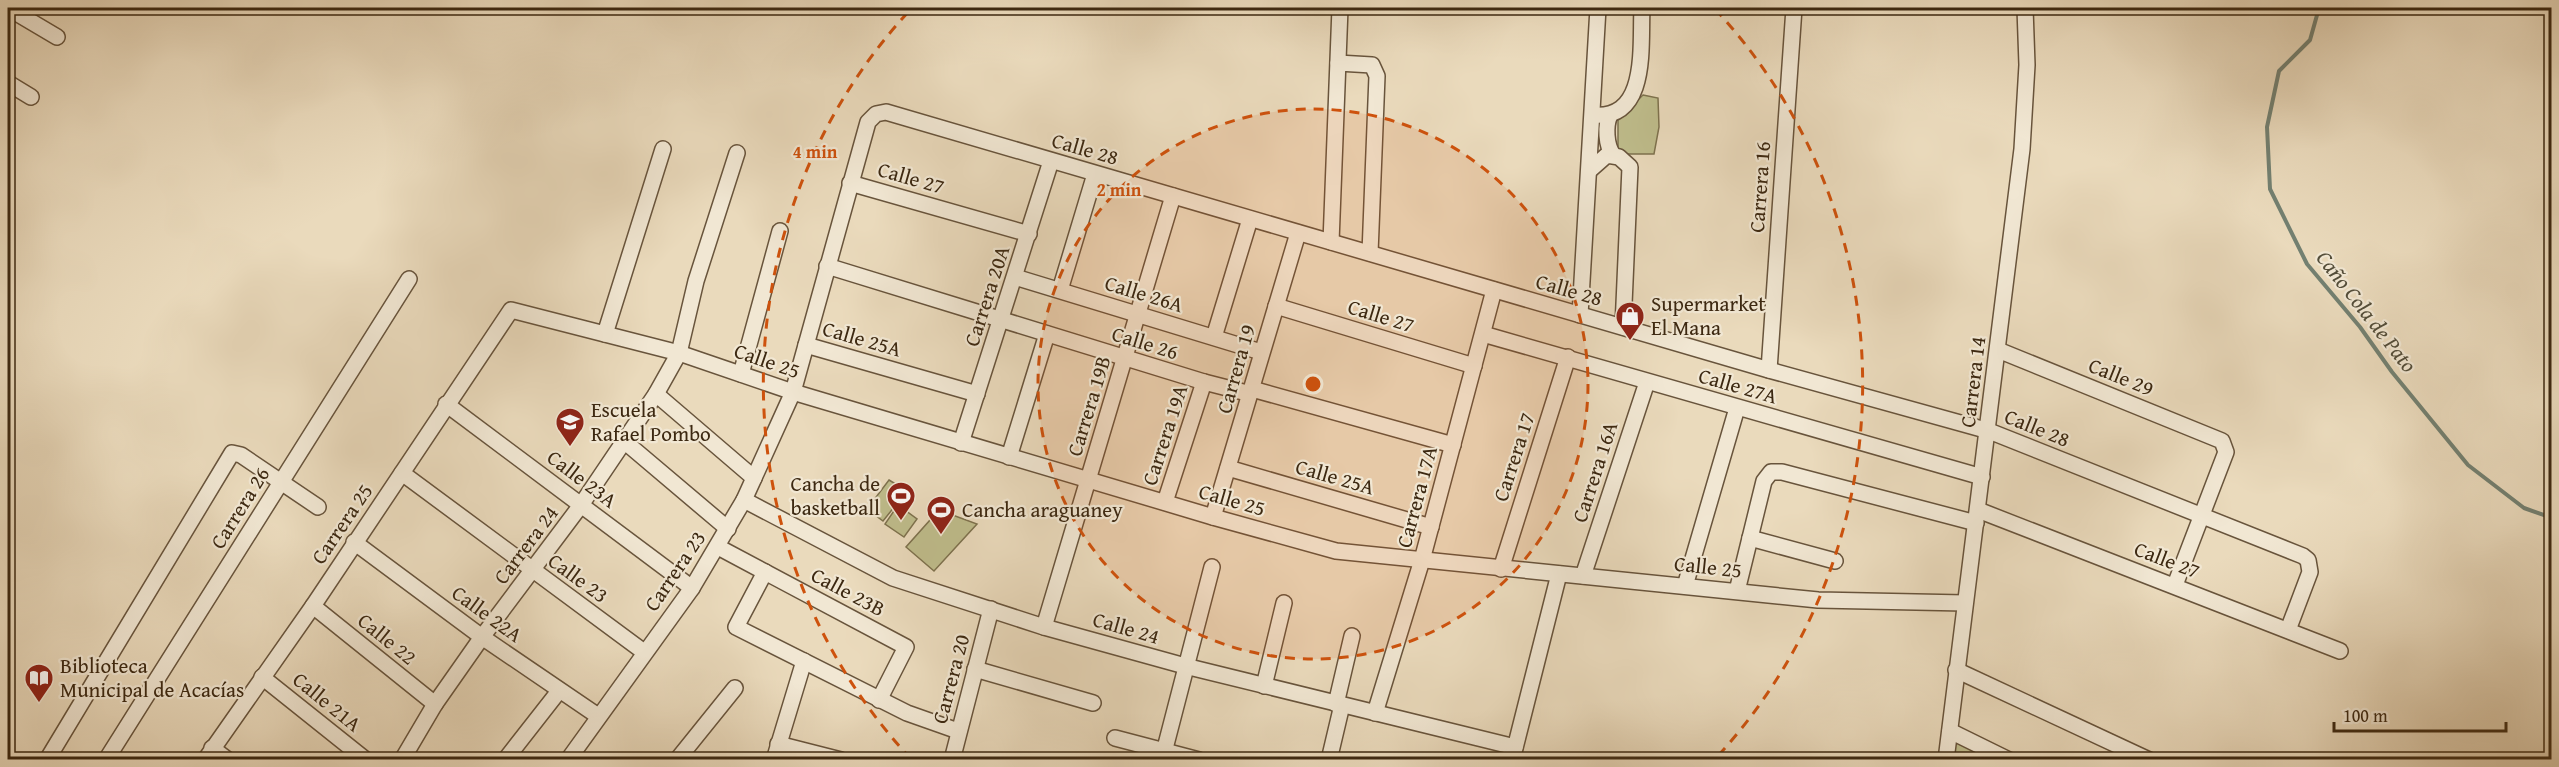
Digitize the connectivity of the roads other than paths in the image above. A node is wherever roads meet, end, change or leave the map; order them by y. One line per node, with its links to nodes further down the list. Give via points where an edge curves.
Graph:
1 (8, 8): 7 (street)
2 (1340, 8): 8 (street)
3 (1598, 8): 11 (street)
4 (1642, 8): 12 (street, via 1637,85 1626,106)
5 (1794, 8): 49 (street, Carrera 16)
6 (2025, 8): 43 (street, Carrera 14, via 2027,65 2022,149)
7 (57, 37)
8 (1338, 63): 25 (street); 26 (street, via 1372,65 1377,76)
9 (8, 83): 10 (street)
10 (31, 97)
11 (1593, 115): 12 (street); 17 (street)
12 (1610, 115): 15 (street, via 1608,145)
13 (663, 149): 38 (street)
14 (737, 153): 44 (street, Carrera 24, via 696,281)
15 (1613, 155): 17 (street, via 1603,157); 37 (street, via 1630,167 1631,176)
16 (1051, 161): 18 (street, Calle 28); 19 (street, Calle 28, via 886,112 876,114 868,122); 24 (street, Carrera 20A)
17 (1590, 170): 35 (street)
18 (1095, 174): 20 (street, Calle 28); 30 (street)
19 (850, 183): 24 (street, Calle 27); 27 (street)
20 (1173, 196): 21 (street, Calle 28); 34 (street, Carrera 19B)
21 (1250, 219): 23 (street, Calle 28); 41 (street)
22 (780, 231): 50 (street)
23 (1298, 233): 25 (street, Calle 28); 32 (street, Carrera 19)
24 (1029, 234): 28 (street, Carrera 20A)
25 (1331, 243): 26 (street, Calle 28)
26 (1370, 253): 31 (street, Calle 28)
27 (827, 266): 36 (street, Calle 26); 42 (street)
28 (1015, 277): 30 (street, Calle 26A); 36 (street, Carrera 20A)
29 (409, 279): 69 (street, Carrera 26)
30 (1060, 290): 34 (street, Calle 26A)
31 (1494, 290): 35 (street, Calle 28); 40 (street, Carrera 17A)
32 (1276, 306): 45 (street, Carrera 19); 48 (street, Calle 27)
33 (510, 310): 38 (street, Calle 25); 57 (street, Carrera 25)
34 (1139, 314): 41 (street, Calle 26A); 47 (street, Carrera 19B)
35 (1580, 315): 37 (street, Calle 28)
36 (1001, 319): 39 (street, Calle 26); 56 (street, Carrera 20A)
37 (1623, 327): 49 (street, Calle 28)
38 (605, 334): 44 (street, Calle 25)
39 (1047, 334): 47 (street, Calle 26); 63 (street)
40 (1483, 334): 46 (street, Calle 27A); 48 (street, Carrera 17A)
41 (1214, 337): 45 (street, Calle 26A)
42 (806, 345): 54 (street); 56 (street, Calle 25A)
43 (1998, 350): 59 (street, Carrera 14); 74 (street, Calle 29, via 2222,441 2226,452)
44 (679, 352): 50 (street, Calle 25); 55 (street, Carrera 24)
45 (1261, 352): 53 (street, Carrera 19)
46 (1568, 357): 52 (street, Calle 27A); 85 (street, Carrera 17)
47 (1126, 359): 51 (street, Calle 26); 68 (street, Carrera 19B)
48 (1474, 366): 62 (street, Carrera 17A)
49 (1769, 370): 59 (street, Calle 28)
50 (741, 374): 54 (street, Calle 25)
51 (1204, 382): 53 (street, Calle 26, via 1247,393); 71 (street, Carrera 19A)
52 (1647, 382): 58 (street, Calle 27A); 89 (street, Carrera 16A)
53 (1252, 389): 62 (street, Calle 26); 64 (street, Carrera 19)
54 (793, 392): 61 (street, Calle 25); 67 (street, Carrera 23)
55 (656, 394): 60 (street, Carrera 24); 67 (street)
56 (977, 394): 61 (street, Carrera 20A)
57 (446, 404): 65 (street, Carrera 25); 72 (street, Calle 23A)
58 (1737, 408): 66 (street, Calle 27A); 91 (street)
59 (1989, 431): 66 (street, Carrera 14); 74 (street, Calle 28)
60 (624, 441): 72 (street, Carrera 24); 78 (street)
61 (961, 443): 63 (street, Calle 25)
62 (1453, 445): 77 (street, Carrera 17A)
63 (1009, 457): 68 (street, Calle 25)
64 (1228, 468): 75 (street, Carrera 19); 77 (street, Calle 25A)
65 (402, 473): 80 (street, Carrera 25); 86 (street, Calle 23)
66 (1982, 477): 76 (street, Carrera 14)
67 (754, 478): 70 (street, Carrera 23)
68 (1089, 480): 71 (street, Calle 25); 98 (street, Carrera 19B)
69 (281, 482): 73 (street); 125 (street, via 232,453); 126 (street, Carrera 26)
70 (744, 500): 78 (street, Carrera 23); 97 (street, Calle 24, via 893,578)
71 (1165, 501): 75 (street, Calle 25)
72 (581, 505): 86 (street, Carrera 24); 92 (street, Calle 23A)
73 (318, 507)
74 (2200, 516): 90 (street); 99 (street, Calle 28, via 2308,560 2310,572)
75 (1213, 517): 82 (street, Calle 25, via 1336,551)
76 (1977, 517): 79 (street, Calle 27, via 1771,472 1764,481); 90 (street, Calle 27); 95 (street, Carrera 14)
77 (1431, 527): 82 (street, Carrera 17A)
78 (728, 528): 81 (street, Carrera 23)
79 (1750, 538): 83 (street); 93 (street)
80 (354, 542): 96 (street, Carrera 25); 101 (street, Calle 22A)
81 (718, 547): 87 (street, Calle 23B); 92 (street, Carrera 23)
82 (1422, 560): 85 (street, Calle 25); 116 (street, Carrera 17A)
83 (1835, 561)
84 (1212, 567): 105 (street)
85 (1501, 569): 88 (street, Calle 25)
86 (533, 571): 101 (street, Carrera 24); 103 (street, Calle 23)
87 (765, 572): 104 (street, via 736,627); 112 (street, Calle 23B, via 906,647)
88 (1558, 574): 89 (street, Calle 25); 122 (street)
89 (1583, 576): 91 (street, Calle 25)
90 (2175, 585): 99 (street, Calle 27)
91 (1685, 586): 93 (street, Calle 25)
92 (692, 588): 103 (street, Carrera 23)
93 (1737, 591): 95 (street, Calle 25, via 1818,600)
94 (1284, 603): 109 (street)
95 (1965, 603): 107 (street, Carrera 14)
96 (313, 606): 108 (street, Carrera 25); 115 (street, Calle 22)
97 (991, 609): 98 (street, Calle 24); 106 (street, Carrera 20)
98 (1044, 627): 105 (street, Calle 24)
99 (2288, 630): 102 (street, Calle 27)
100 (1352, 636): 114 (street)
101 (482, 637): 111 (street, Calle 22A); 115 (street, Carrera 24)
102 (2340, 651)
103 (644, 652): 117 (street, Carrera 23)
104 (804, 661): 112 (street); 121 (street)
105 (1185, 666): 109 (street, Calle 24); 124 (street)
106 (975, 669): 113 (street); 119 (street, Carrera 20)
107 (1956, 670): 118 (street, Carrera 14); 140 (street)
108 (262, 676): 123 (street, Carrera 25); 128 (street, Calle 21A)
109 (1264, 686): 114 (street, Calle 24)
110 (735, 688): 132 (street)
111 (559, 691): 117 (street, Calle 22A); 130 (street)
112 (879, 700): 119 (street)
113 (1093, 703)
114 (1339, 704): 116 (street, Calle 24); 137 (street)
115 (435, 705): 129 (street, Carrera 24)
116 (1375, 713): 122 (street, Calle 24)
117 (598, 716): 131 (street, Carrera 23)
118 (1950, 730): 138 (street, Carrera 14); 139 (street)
119 (958, 731): 135 (street, Carrera 20)
120 (1115, 738): 124 (street)
121 (778, 744): 133 (street); 134 (street)
122 (1513, 753)
123 (208, 754): 127 (street)
124 (1163, 755): 136 (street)
125 (47, 759)
126 (106, 759)
127 (228, 759)
128 (366, 759)
129 (402, 759)
130 (506, 759)
131 (568, 759)
132 (678, 759)
133 (774, 759)
134 (841, 759)
135 (952, 759)
136 (1199, 759)
137 (1329, 759)
138 (1946, 759)
139 (2009, 759)
140 (2149, 759)

